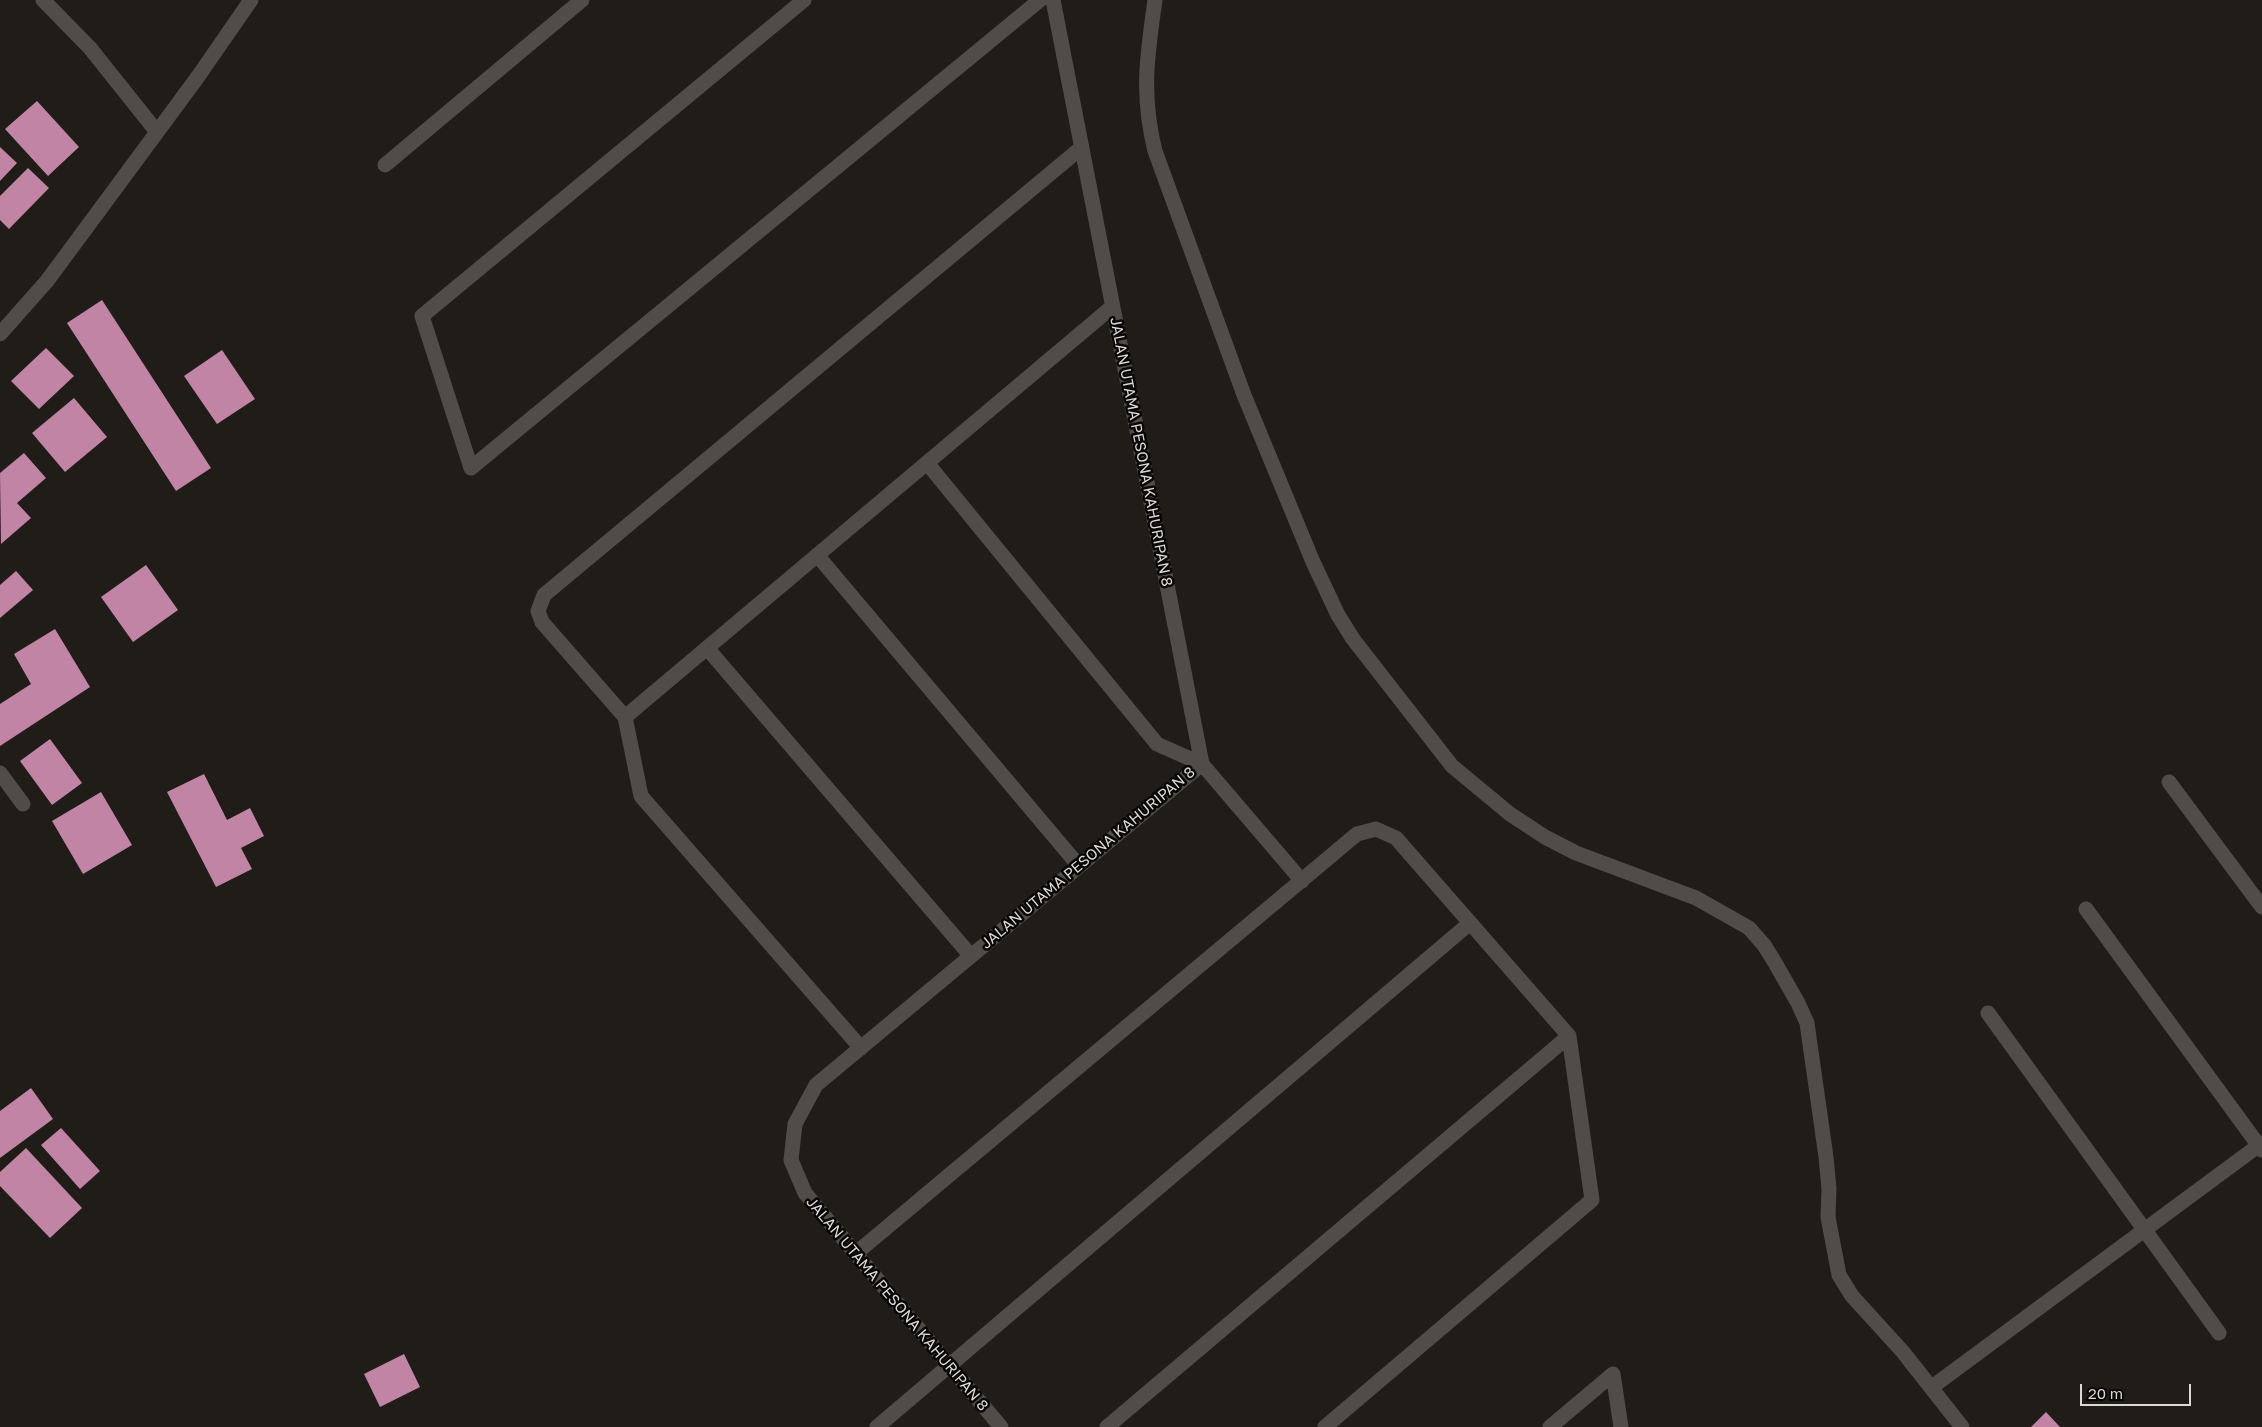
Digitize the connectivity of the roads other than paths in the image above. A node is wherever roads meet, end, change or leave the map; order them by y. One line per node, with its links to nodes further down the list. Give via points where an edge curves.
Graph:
1 (43, 0): 8 (street, via 90,48)
2 (251, 0): 8 (street)
3 (582, 0): 10 (street)
4 (804, 0): 5 (street, via 422,316 470,468)
5 (1040, 0)
6 (1052, 0): 9 (street, JALAN UTAMA PESONA KAHURIPAN 8)
7 (1155, 0): 35 (street, via 1146,75 1149,124 1155,151 1244,395 1312,562 1338,615 1452,766 1510,814 1576,853 1696,898 1749,928 1764,945 1807,1023 1826,1157 1828,1217 1839,1275 1852,1296)
8 (157, 132): 12 (street, via 48,281)
9 (1081, 148): 11 (street, JALAN UTAMA PESONA KAHURIPAN 8); 16 (street, via 544,595 538,611 542,622)
10 (385, 165)
11 (1112, 307): 13 (street); 17 (street, JALAN UTAMA PESONA KAHURIPAN 8)
12 (0, 334)
13 (927, 463): 14 (street); 17 (street, via 1158,744)
14 (817, 555): 15 (street); 21 (street)
15 (707, 648): 16 (street); 26 (street)
16 (625, 717): 29 (street, via 642,796)
17 (1202, 764): 21 (street, JALAN UTAMA PESONA KAHURIPAN 8); 22 (street)
18 (0, 772): 20 (street)
19 (2169, 782): 23 (street)
20 (23, 804)
21 (1079, 866): 26 (street, JALAN UTAMA PESONA KAHURIPAN 8)
22 (1302, 881): 25 (street, via 1357,834 1376,829 1396,838); 32 (street)
23 (2262, 907)
24 (2086, 909): 30 (street)
25 (1470, 923): 28 (street); 34 (street)
26 (970, 956): 29 (street, JALAN UTAMA PESONA KAHURIPAN 8)
27 (1988, 1013): 31 (street)
28 (1569, 1036): 38 (street); 39 (street, via 1592,1200)
29 (861, 1048): 32 (street, JALAN UTAMA PESONA KAHURIPAN 8, via 816,1085 795,1124 791,1160 805,1193)
30 (2261, 1146): 31 (street)
31 (2144, 1230): 33 (street); 35 (street)
32 (855, 1254): 34 (street, JALAN UTAMA PESONA KAHURIPAN 8)
33 (2219, 1333)
34 (949, 1366): 36 (street); 37 (street, JALAN UTAMA PESONA KAHURIPAN 8)
35 (1932, 1387): 42 (street)
36 (878, 1427)
37 (1001, 1427)
38 (1107, 1427)
39 (1325, 1427)
40 (1550, 1427): 41 (street, via 1613,1374)
41 (1622, 1427)
42 (1962, 1427)

